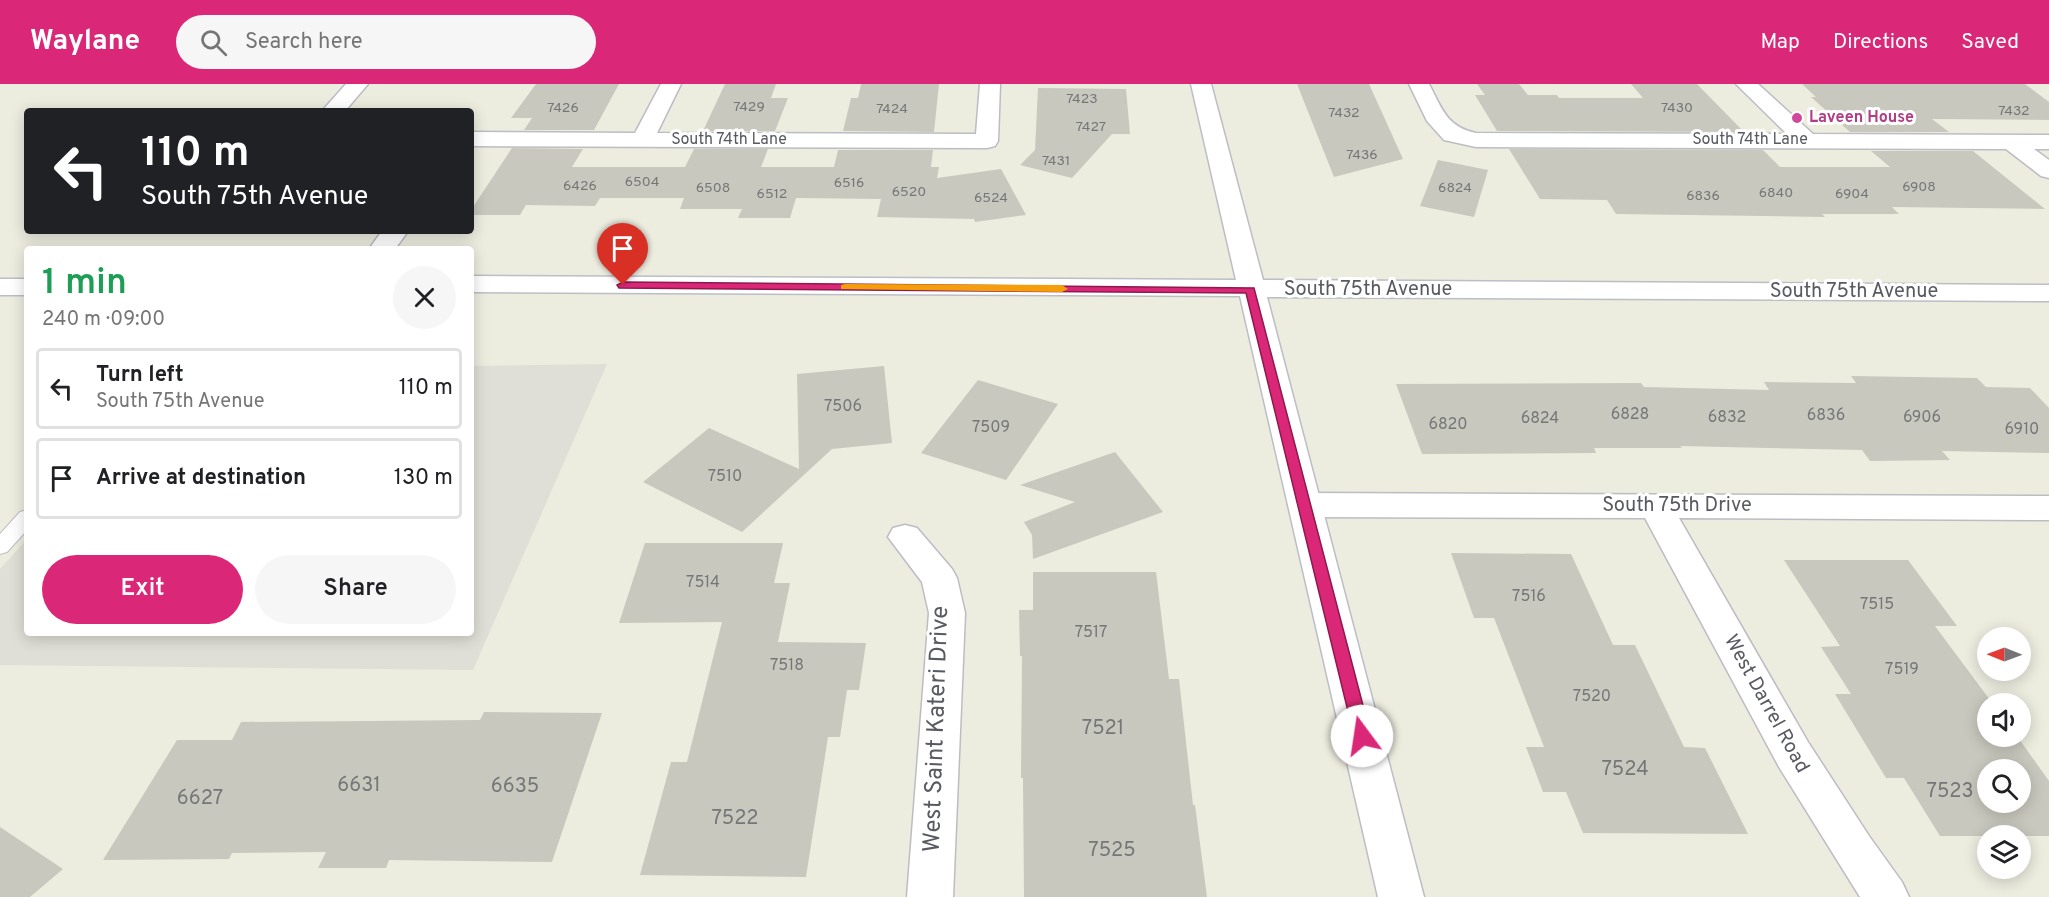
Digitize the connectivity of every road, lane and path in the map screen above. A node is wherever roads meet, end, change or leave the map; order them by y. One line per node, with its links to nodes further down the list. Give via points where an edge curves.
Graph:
1 (358, 84): 7 (street)
2 (671, 84): 9 (street)
3 (990, 84): 9 (street, South 74th Lane, via 987,141)
4 (1201, 84): 17 (street)
5 (1419, 84): 10 (street, South 74th Lane, via 1438,121 1452,135 1476,140)
6 (1746, 84): 10 (street)
7 (336, 108)
8 (474, 139): 9 (street, South 74th Lane)
9 (642, 140)
10 (1806, 140): 11 (street, South 74th Lane)
11 (2010, 141): 12 (street, South 74th Lane); 13 (street)
12 (2049, 142)
13 (2049, 171)
14 (474, 284): 17 (street, South 75th Avenue)
15 (0, 287): 16 (street)
16 (24, 287)
17 (1250, 290): 18 (street, South 75th Avenue); 19 (street)
18 (2049, 293)
19 (1305, 505): 20 (street, South 75th Drive); 26 (street)
20 (1655, 506): 21 (street, South 75th Drive); 27 (street, West Darrel Road, via 1811,786)
21 (2049, 508)
22 (24, 520): 24 (lane)
23 (905, 537): 25 (street, West Saint Kateri Drive, via 939,578 947,613)
24 (0, 547)
25 (930, 897)
26 (1401, 897)
27 (1886, 897)

